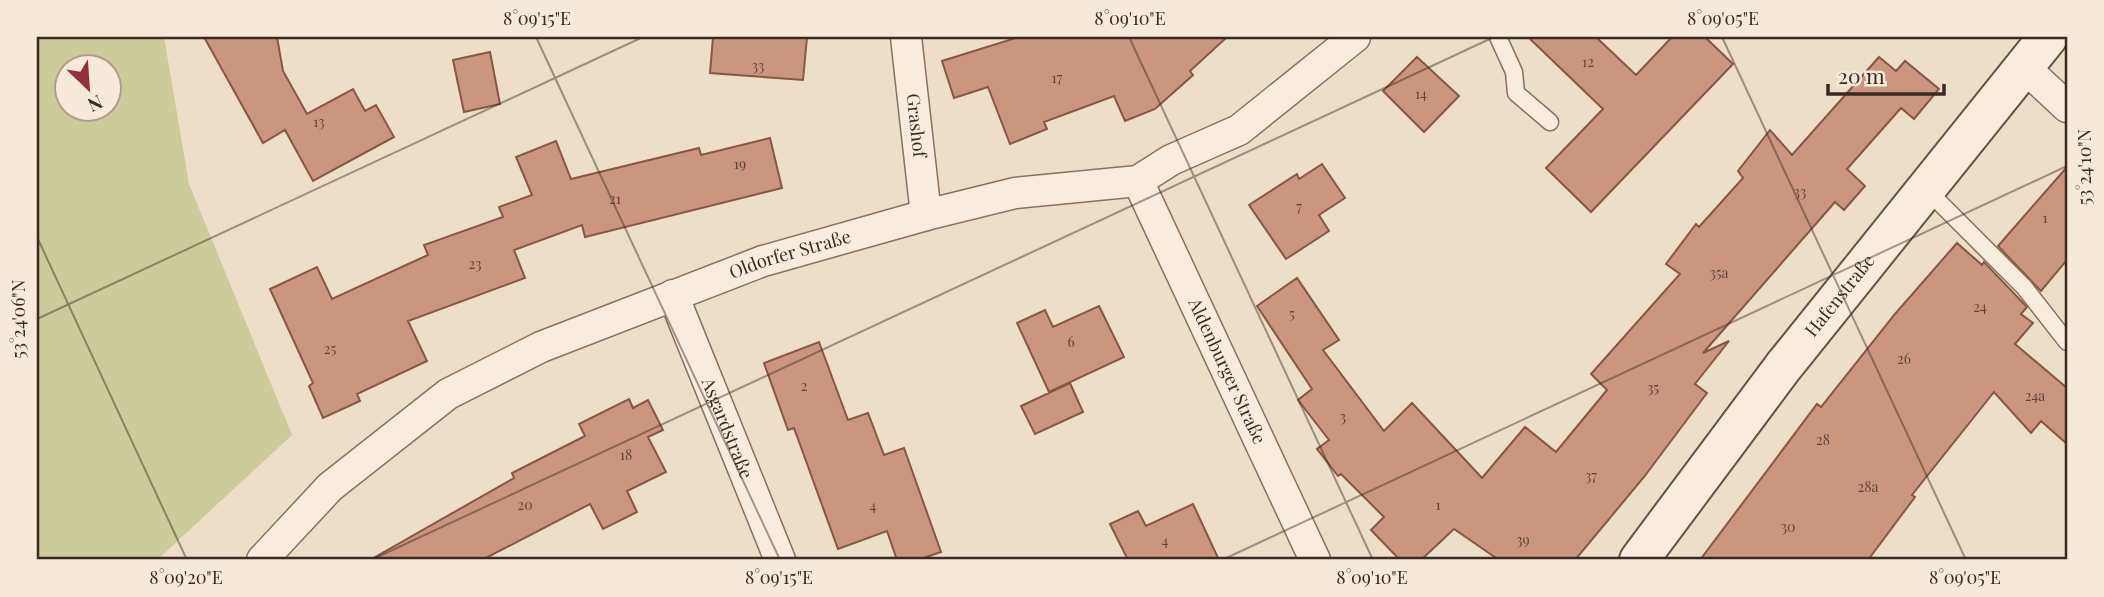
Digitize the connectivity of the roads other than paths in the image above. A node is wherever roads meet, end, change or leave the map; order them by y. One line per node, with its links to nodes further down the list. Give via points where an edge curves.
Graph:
1 (906, 37): 10 (street, Grashof)
2 (1354, 37): 8 (street, Oldorfer Straße, via 1239,131 1171,160)
3 (1498, 37): 7 (lane, via 1514,72 1516,93)
4 (2048, 37): 5 (street, Hafenstraße)
5 (2024, 67): 6 (street); 9 (street, Hafenstraße)
6 (2067, 107)
7 (1550, 122)
8 (1138, 181): 10 (street, Oldorfer Straße, via 1016,193); 15 (street, Aldenburger Straße)
9 (1926, 189): 12 (lane, via 2024,287); 16 (street, Hafenstraße, via 1783,367)
10 (926, 215): 11 (street, Oldorfer Straße, via 763,261)
11 (673, 295): 13 (street, Oldorfer Straße, via 541,347 448,394 330,487); 14 (street, Asgardstraße)
12 (2067, 342)
13 (262, 560)
14 (780, 560)
15 (1315, 560)
16 (1639, 560)

